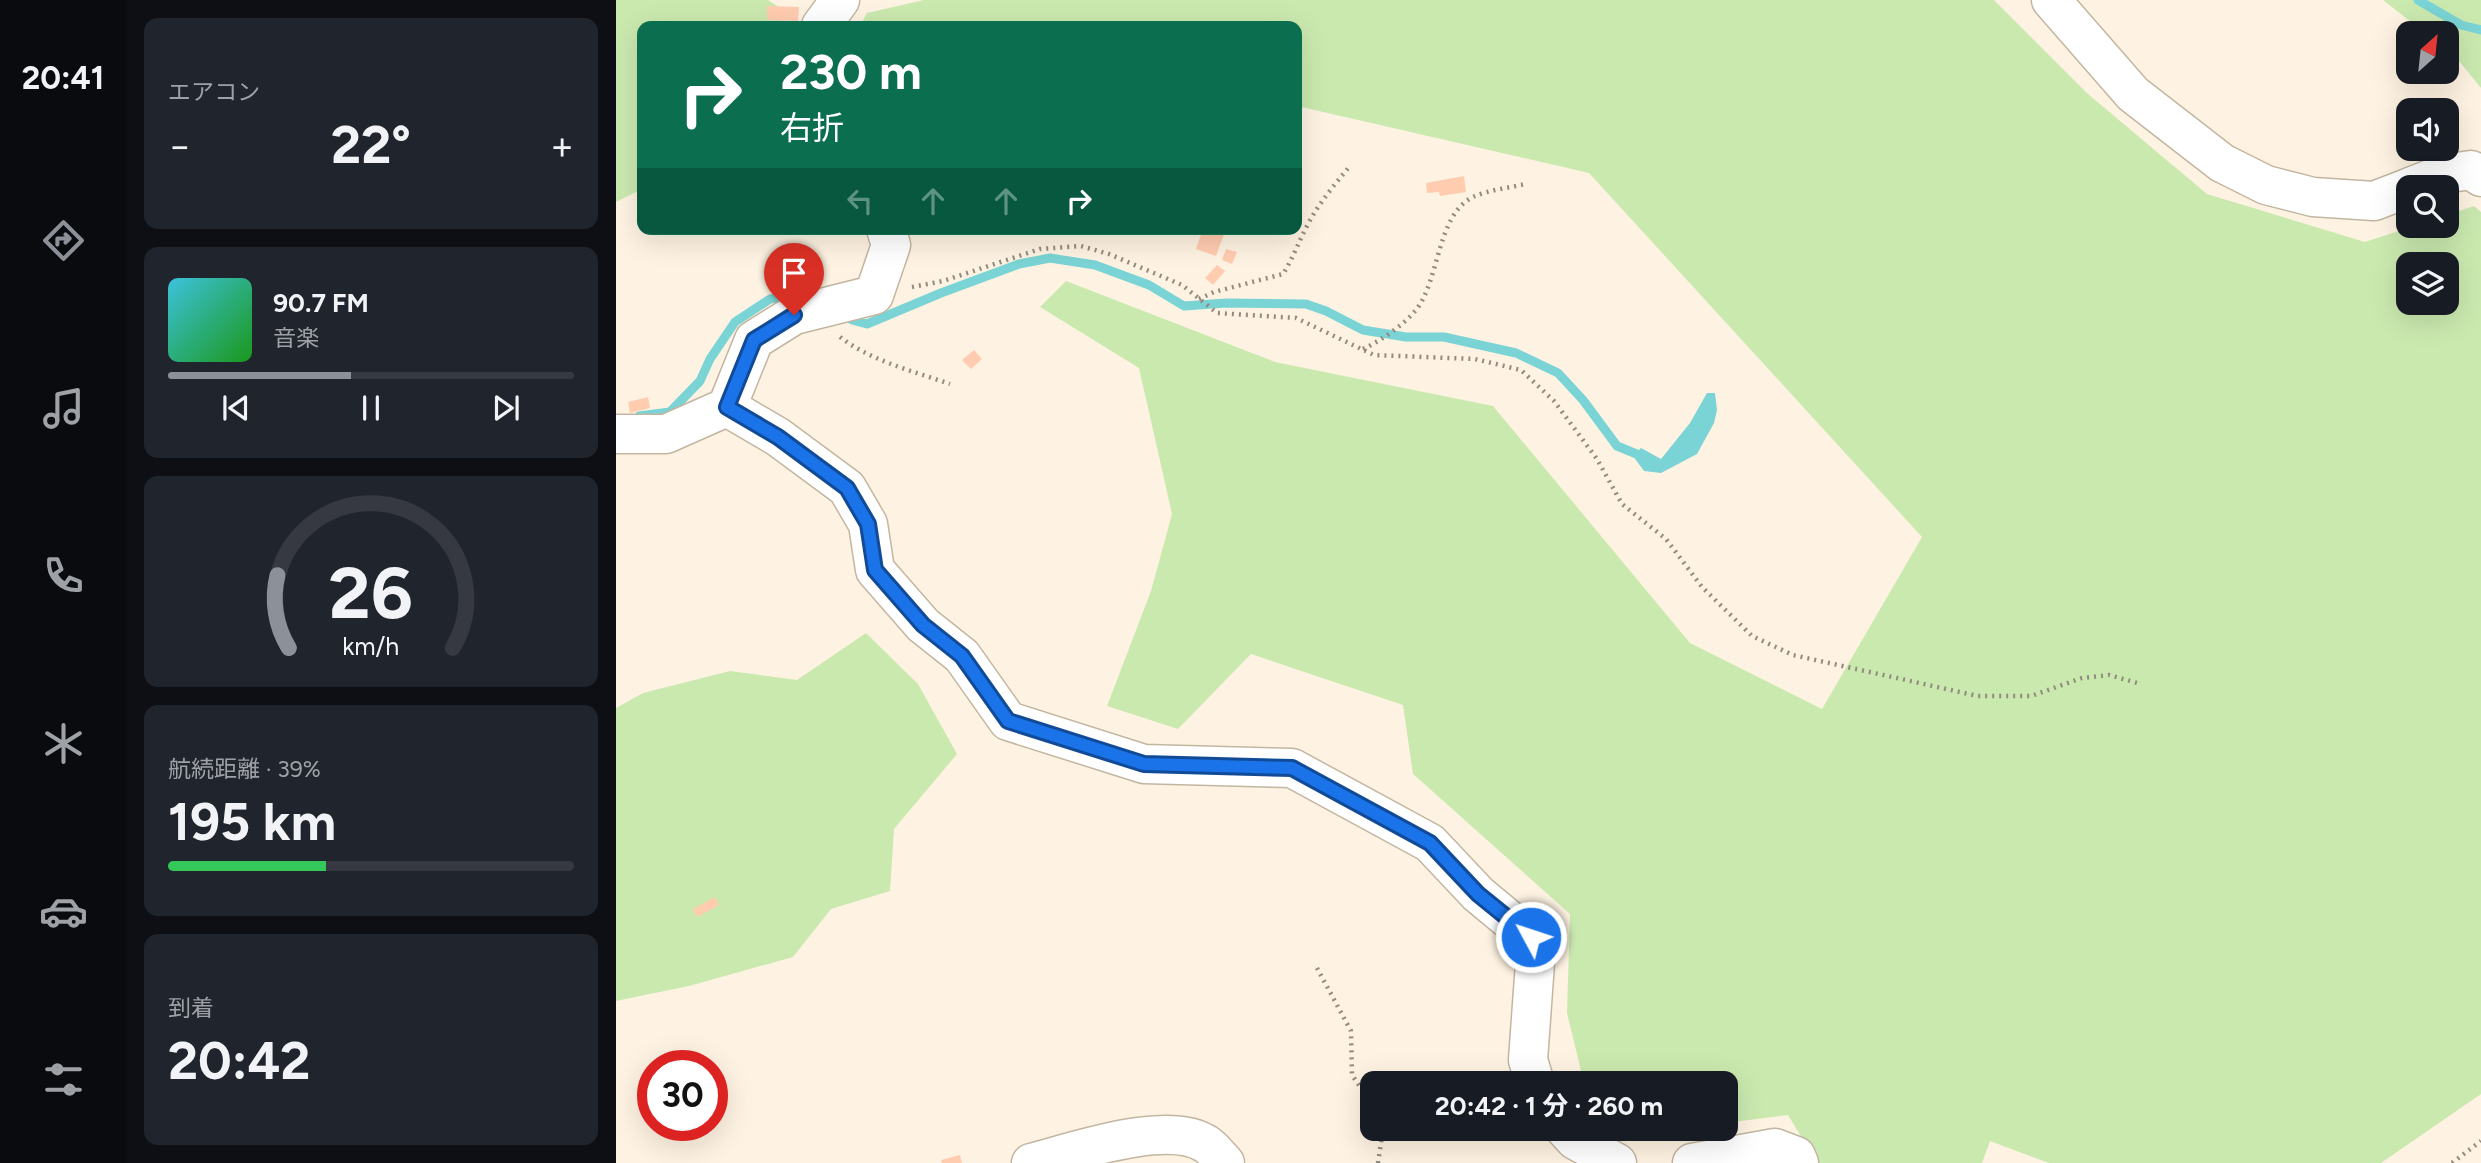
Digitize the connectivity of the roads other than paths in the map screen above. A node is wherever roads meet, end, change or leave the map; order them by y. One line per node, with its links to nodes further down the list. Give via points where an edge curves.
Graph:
1 (840, 0): 3 (street)
2 (2051, 0): 6 (street, via 2133,94 2222,163 2266,184 2313,197 2374,201)
3 (825, 21)
4 (2441, 175): 5 (street, via 2471,170)
5 (2481, 177)
6 (2396, 193)
7 (888, 235): 8 (street, via 891,245 874,295 794,315 754,340)
8 (727, 407): 9 (street, via 666,433); 10 (street, via 778,437 847,488 868,524 875,570 923,625 962,656 1008,721 1144,764 1292,768 1430,843 1478,894 1531,937 1535,963 1528,1060)
9 (616, 434)
10 (1531, 1071)
11 (1577, 1141): 14 (street)
12 (1031, 1163): 13 (street, via 1123,1139 1175,1133 1206,1143)
13 (1225, 1163)
14 (1617, 1163)
15 (1692, 1163): 16 (street, via 1775,1149 1796,1156)
16 (1799, 1163)

